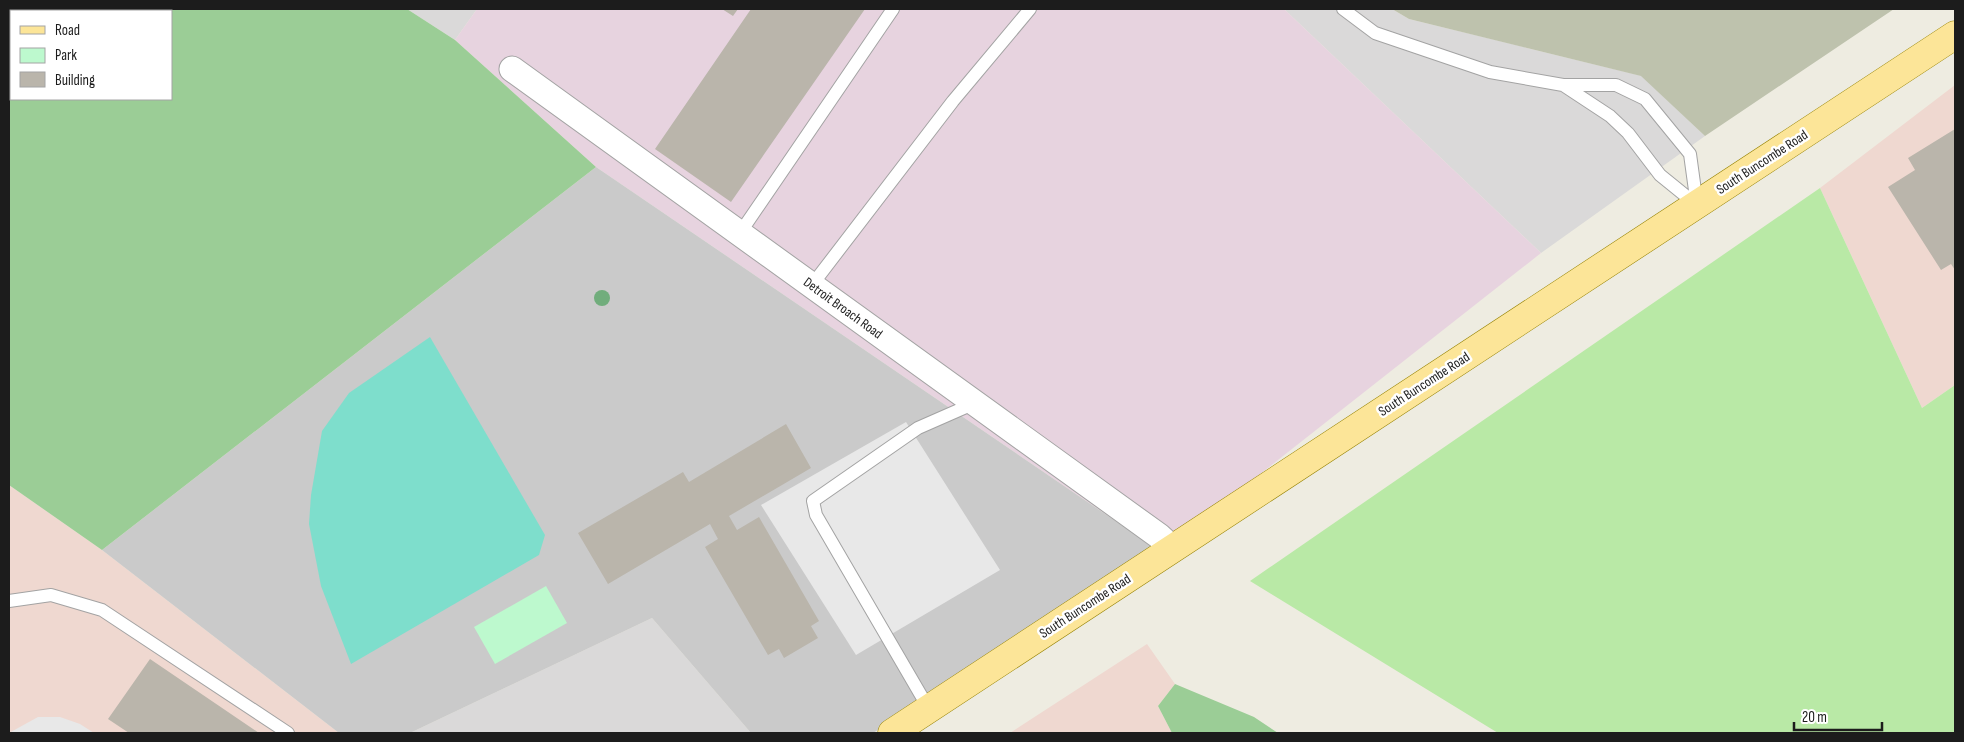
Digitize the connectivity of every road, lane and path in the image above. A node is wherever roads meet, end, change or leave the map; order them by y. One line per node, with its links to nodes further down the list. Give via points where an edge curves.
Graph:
1 (893, 9): 8 (lane)
2 (1030, 9): 9 (lane, via 953,101)
3 (1343, 9): 6 (lane, via 1375,33 1490,72)
4 (1955, 35): 7 (main road, South Buncombe Road)
5 (512, 68): 8 (street, Detroit Broach Road)
6 (1563, 85): 7 (lane, via 1610,116 1628,133 1660,175); 7 (lane, via 1616,85 1644,100 1690,154)
7 (1696, 205): 11 (main road, South Buncombe Road)
8 (740, 234): 9 (street, Detroit Broach Road)
9 (812, 286): 10 (street, Detroit Broach Road)
10 (975, 403): 11 (street, Detroit Broach Road); 13 (lane, via 918,428 813,501 816,515)
11 (1173, 549): 13 (main road, South Buncombe Road)
12 (9, 601): 14 (lane, via 51,594 102,610)
13 (929, 709): 15 (main road, South Buncombe Road)
14 (288, 733)
15 (892, 733)

